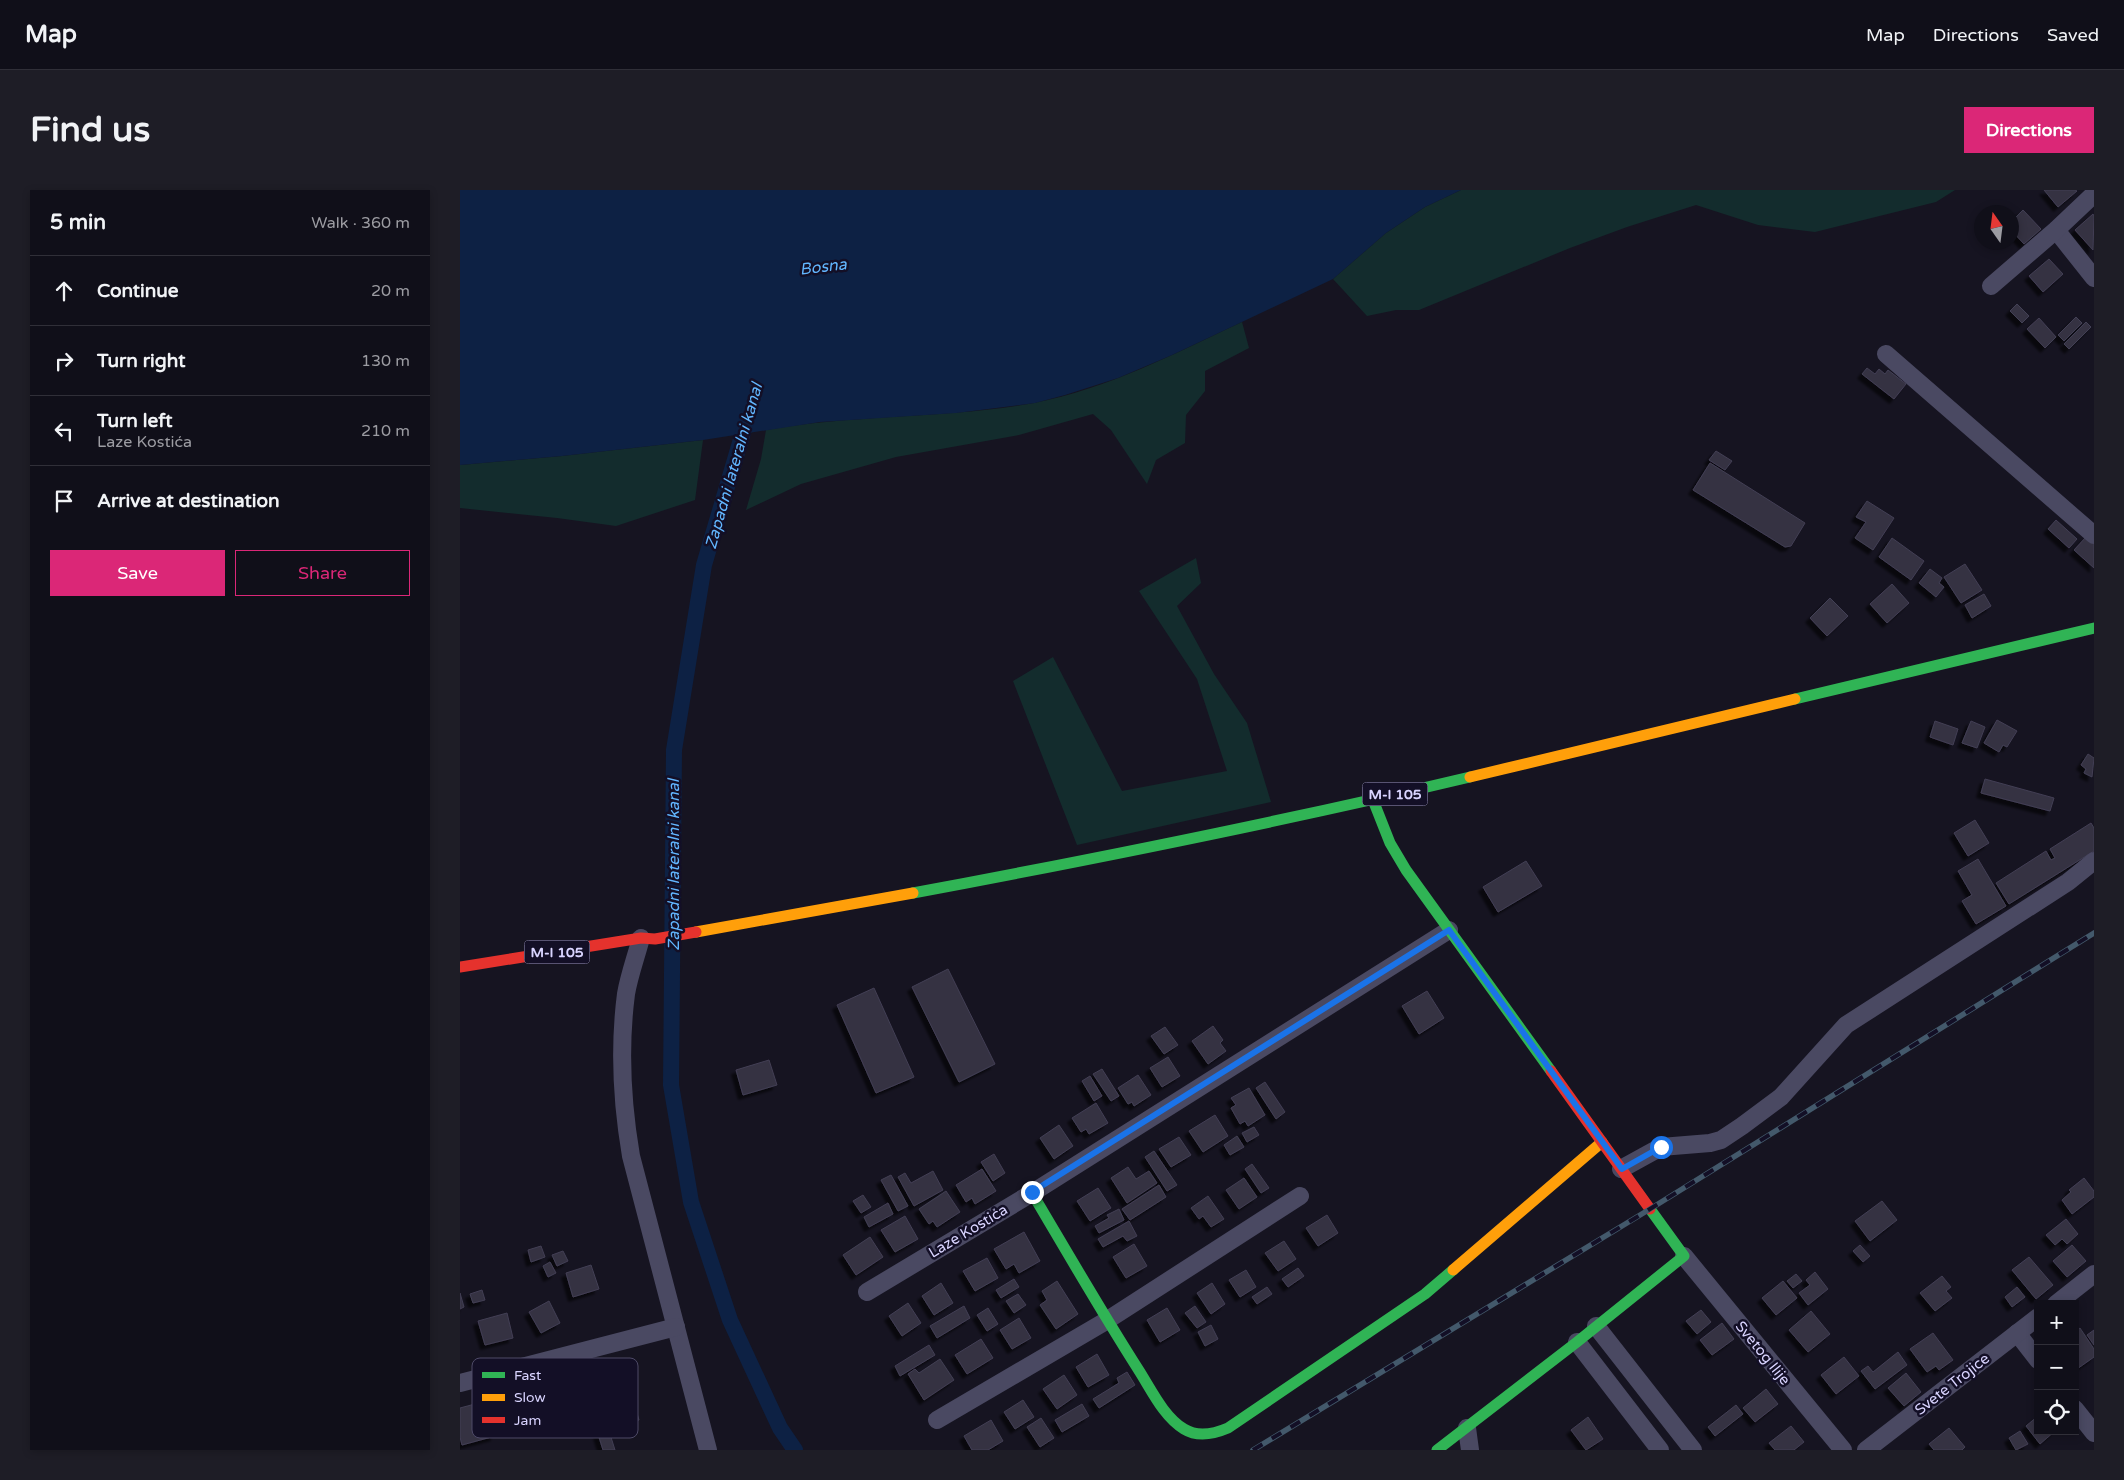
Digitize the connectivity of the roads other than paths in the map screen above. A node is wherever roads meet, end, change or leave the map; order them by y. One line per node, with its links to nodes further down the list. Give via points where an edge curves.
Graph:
1 (2094, 194): 2 (street)
2 (2056, 230): 3 (street); 4 (street)
3 (2094, 278)
4 (1991, 286)
5 (1886, 354): 6 (street)
6 (2094, 535)
7 (2094, 628): 8 (street, M-I 105)
8 (1373, 800): 10 (street, via 1390,843); 11 (street, M-I 105, via 1104,857)
9 (2094, 861): 14 (street, via 2068,882 1846,1026 1781,1097 1735,1131 1710,1143 1661,1147)
10 (1449, 930): 13 (street); 15 (street, Laze Kostića)
11 (648, 939): 12 (street, M-I 105); 24 (street, via 626,993 622,1089 631,1156)
12 (460, 967)
13 (1602, 1142): 14 (street); 21 (street, via 1425,1294 1216,1434 1186,1430 1170,1417)
14 (1622, 1169): 17 (street)
15 (1032, 1192): 19 (street, Laze Kostića); 21 (street)
16 (1300, 1196): 21 (street)
17 (1684, 1256): 23 (street); 38 (street, Svetog Ilije)
18 (2094, 1274): 20 (street)
19 (867, 1292)
20 (2061, 1300)
21 (1106, 1321): 30 (street)
22 (2034, 1321): 25 (street, Svete Trojice)
23 (1596, 1326): 26 (street); 37 (street)
24 (676, 1327): 28 (street); 33 (street)
25 (2017, 1334): 27 (street); 39 (street, Svete Trojice)
26 (1577, 1342): 31 (street); 36 (street)
27 (2034, 1355)
28 (556, 1358)
29 (2079, 1414): 32 (street)
30 (937, 1420)
31 (1467, 1428): 34 (street); 35 (street)
32 (2094, 1433)
33 (708, 1450)
34 (1437, 1450)
35 (1470, 1450)
36 (1660, 1450)
37 (1693, 1450)
38 (1843, 1450)
39 (1866, 1450)

